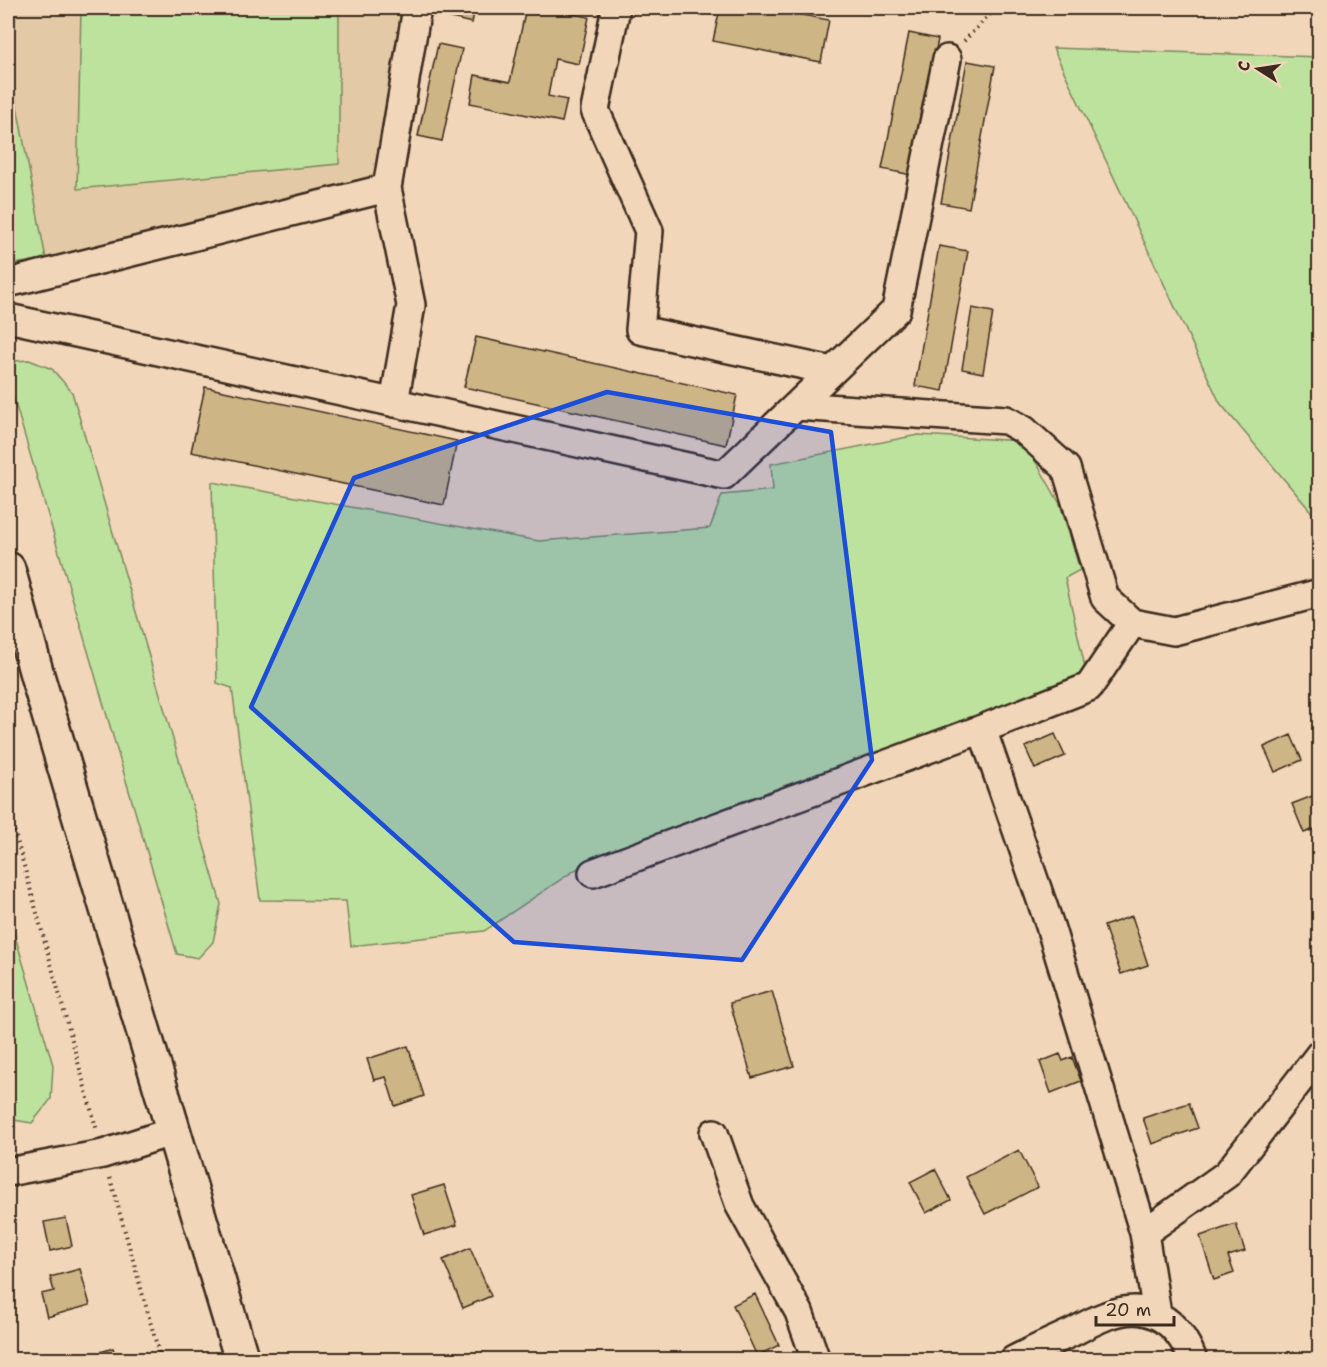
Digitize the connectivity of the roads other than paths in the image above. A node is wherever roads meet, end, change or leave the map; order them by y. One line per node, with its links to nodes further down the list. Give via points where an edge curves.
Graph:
1 (417, 8): 4 (street)
2 (616, 8): 7 (street, via 595,110 649,231 640,330)
3 (946, 59): 7 (street, via 896,310)
4 (387, 188): 5 (street); 8 (street, via 411,305)
5 (8, 284)
6 (8, 318): 8 (street)
7 (832, 371): 9 (street)
8 (394, 403): 9 (street, via 724,475)
9 (796, 406): 12 (street, via 1006,420 1024,430 1066,468 1106,598)
10 (8, 569): 16 (main road)
11 (1320, 593): 12 (street, via 1174,631)
12 (1132, 623): 13 (street, via 1089,687)
13 (982, 729): 14 (street); 19 (street, via 1050,926)
14 (593, 873)
15 (1320, 1054): 19 (street, via 1227,1174)
16 (174, 1131): 18 (street, via 103,1154); 21 (main road)
17 (714, 1133): 22 (street, via 740,1206 799,1312)
18 (8, 1173)
19 (1144, 1233): 20 (street)
20 (1157, 1314): 23 (street, via 1135,1310 1108,1315); 24 (street, via 1180,1334)
21 (242, 1359)
22 (816, 1359)
23 (1014, 1359)
24 (1193, 1359)

